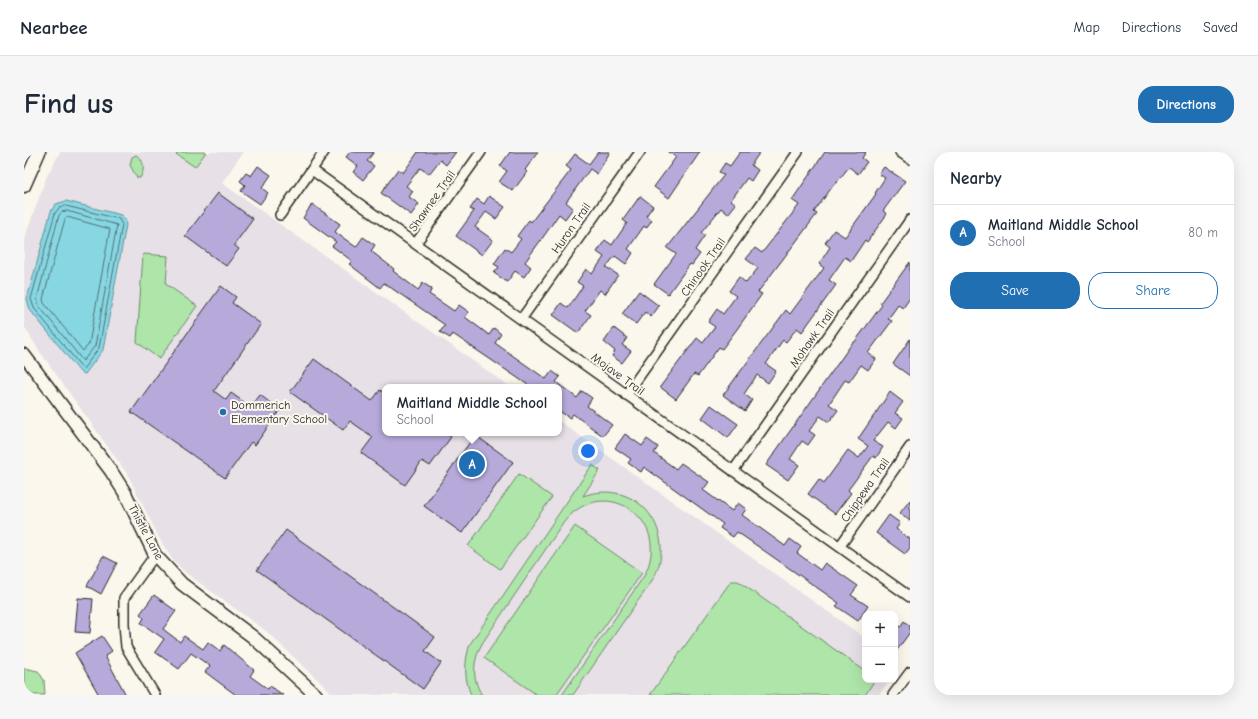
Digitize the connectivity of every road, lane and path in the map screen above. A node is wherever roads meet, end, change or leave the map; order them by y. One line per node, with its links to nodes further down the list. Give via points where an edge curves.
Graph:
1 (39, 152): 9 (street)
2 (324, 152): 8 (street)
3 (481, 152): 12 (street, Shawnee Trail)
4 (640, 152): 13 (street, Huron Trail)
5 (798, 152): 15 (street, Chinook Trail)
6 (900, 152): 7 (street)
7 (910, 159)
8 (312, 170): 10 (street); 12 (street, Mojave Trail)
9 (24, 186)
10 (280, 215)
11 (910, 220): 17 (street, Mohawk Trail)
12 (416, 244): 13 (street, Mojave Trail)
13 (522, 318): 15 (street, Mojave Trail)
14 (24, 355): 19 (street, Thistle Lane, via 111,470 126,493)
15 (626, 395): 17 (street, Mojave Trail)
16 (910, 447): 18 (street, Chippewa Trail)
17 (733, 471): 18 (street, Mojave Trail)
18 (840, 546): 20 (street, Mojave Trail)
19 (155, 555): 22 (street, via 124,598 126,647); 23 (street, Thistle Lane, via 182,584 253,637)
20 (910, 597)
21 (910, 672): 24 (street)
22 (155, 695)
23 (316, 695)
24 (894, 695)

